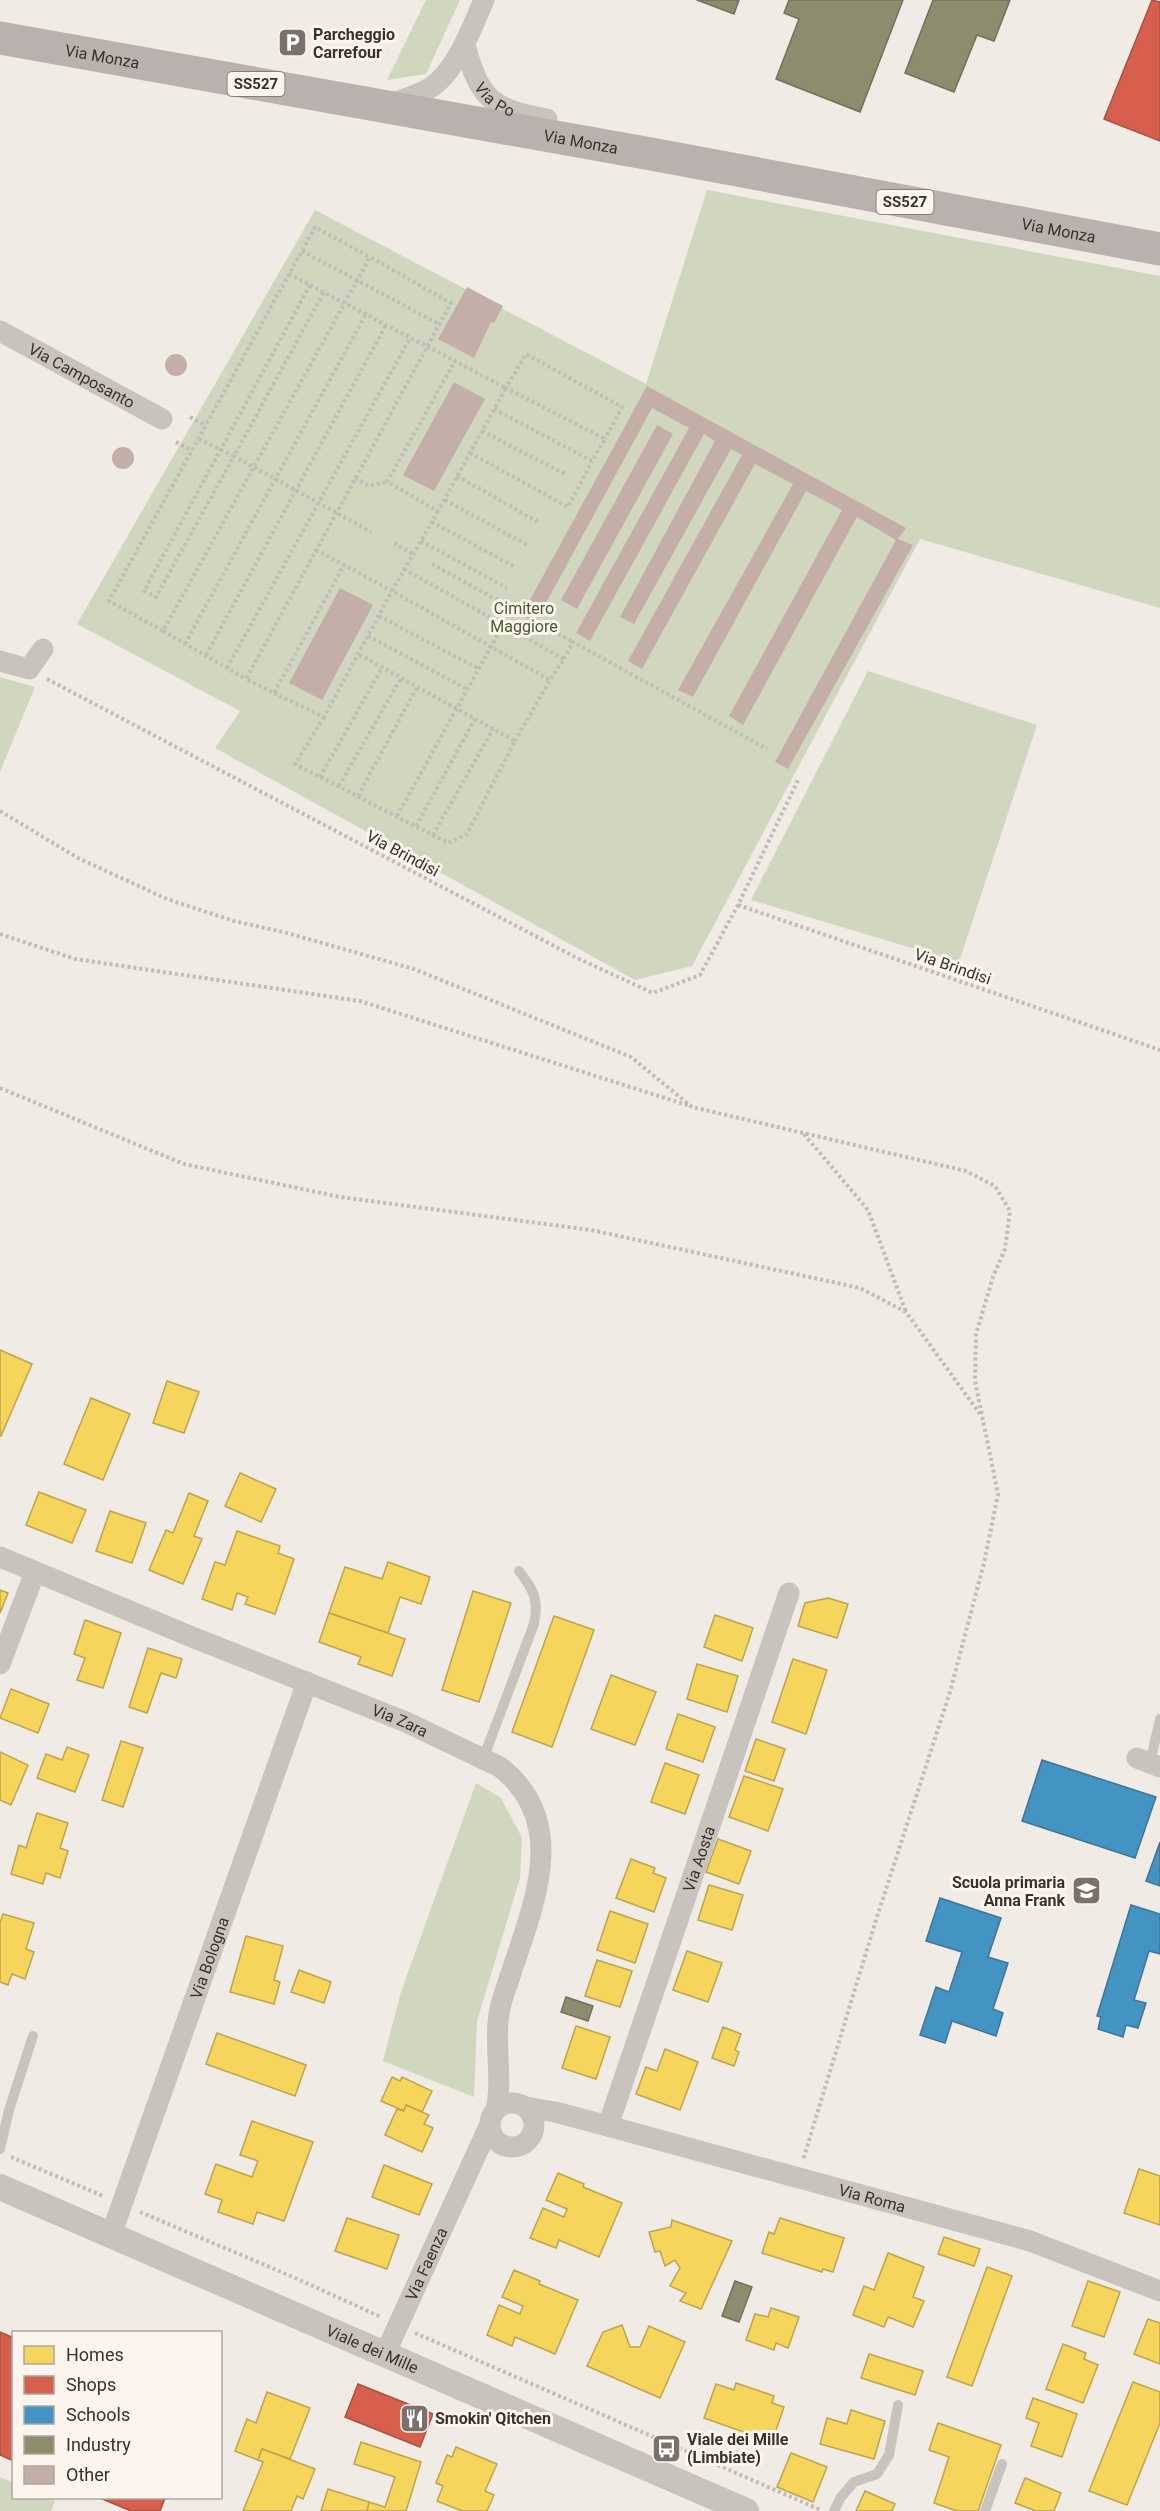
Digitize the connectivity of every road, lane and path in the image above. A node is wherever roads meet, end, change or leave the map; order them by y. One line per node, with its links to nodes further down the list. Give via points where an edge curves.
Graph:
1 (484, 0): 3 (street)
2 (0, 38): 4 (main road, Via Monza / SS527)
3 (465, 45): 4 (street, via 430,88); 5 (street, Via Po, via 478,85 506,110 630,135 650,144)
4 (383, 106): 5 (main road, Via Monza / SS527)
5 (651, 154): 6 (main road, Via Monza / SS527)
6 (1160, 249)
7 (302, 251): 8 (path, via 315,227); 9 (path); 10 (path)
8 (370, 257): 10 (path); 15 (path, via 450,303)
9 (290, 274): 11 (path); 25 (path)
10 (357, 281): 13 (path); 15 (path)
11 (310, 285): 12 (path); 30 (path)
12 (324, 292): 13 (path); 33 (path)
13 (344, 303): 14 (path); 35 (path)
14 (366, 314): 16 (path); 39 (path)
15 (439, 324): 19 (path)
16 (386, 325): 18 (path); 41 (path)
17 (0, 331): 24 (street, Via Camposanto)
18 (410, 338): 19 (path); 43 (path)
19 (427, 347): 20 (path); 38 (path)
20 (455, 361): 21 (path); 40 (path)
21 (506, 388): 22 (path); 28 (path); 28 (path, via 526,354 622,407)
22 (494, 409): 26 (path); 34 (path)
23 (189, 417): 25 (path)
24 (162, 419)
25 (206, 426): 27 (path)
26 (482, 431): 32 (path); 36 (path)
27 (199, 439): 30 (path); 31 (path)
28 (605, 440): 34 (path)
29 (176, 442): 31 (path)
30 (221, 450): 33 (path); 33 (path, via 144,591 156,597)
31 (192, 451): 63 (path, via 109,601)
32 (470, 453): 34 (path, via 568,507); 37 (path)
33 (234, 456): 35 (path)
34 (592, 461)
35 (253, 467): 39 (path); 63 (path)
36 (565, 474)
37 (458, 476): 42 (path); 47 (path)
38 (355, 478): 40 (path, via 369,486); 45 (path)
39 (275, 479): 41 (path); 66 (path)
40 (387, 482): 44 (path)
41 (297, 491): 43 (path); 70 (path)
42 (445, 500): 44 (path); 51 (path)
43 (318, 502): 45 (path); 73 (path)
44 (438, 511): 46 (path)
45 (336, 512): 48 (path); 52 (path)
46 (432, 522): 49 (path); 56 (path)
47 (540, 523)
48 (371, 531)
49 (421, 541): 53 (path); 58 (path)
50 (394, 543): 53 (path)
51 (529, 546)
52 (316, 550): 55 (path); 78 (path)
53 (413, 554): 57 (path)
54 (432, 564): 60 (path)
55 (344, 565): 59 (path); 82 (path)
56 (515, 567)
57 (404, 569): 59 (path); 62 (path)
58 (507, 588)
59 (392, 591): 61 (path); 67 (path)
60 (512, 609): 62 (path); 65 (path)
61 (379, 616): 64 (path); 76 (path)
62 (503, 625): 67 (path); 71 (path)
63 (163, 631): 66 (path)
64 (368, 636): 69 (path); 81 (path)
65 (573, 642): 71 (path); 88 (path)
66 (185, 644): 70 (path)
67 (491, 647): 76 (path); 79 (path)
68 (43, 649): 75 (street)
69 (358, 654): 74 (path); 84 (path)
70 (206, 656): 73 (path)
71 (564, 659): 79 (path)
72 (0, 661): 75 (street)
73 (227, 668): 78 (path)
74 (382, 668): 77 (path); 89 (path)
75 (29, 669): 97 (path, Via Brindisi, via 577,958 653,993 700,975)
76 (479, 669): 81 (path)
77 (401, 678): 80 (path); 91 (path)
78 (246, 679): 82 (path)
79 (550, 680): 87 (path)
80 (417, 687): 83 (path); 92 (path)
81 (467, 689): 83 (path)
82 (274, 693): 84 (path)
83 (456, 709): 85 (path); 94 (path)
84 (324, 717): 89 (path, via 295,764)
85 (475, 719): 86 (path); 95 (path)
86 (493, 729): 87 (path); 96 (path)
87 (515, 741): 96 (path, via 467,834 448,843)
88 (767, 749)
89 (320, 777): 91 (path)
90 (799, 778): 97 (path, Via Brindisi)
91 (339, 786): 92 (path)
92 (358, 796): 94 (path)
93 (0, 811): 101 (path, via 78,858 167,899 414,969 631,1057)
94 (397, 816): 95 (path)
95 (416, 826): 96 (path)
96 (433, 835)
97 (738, 905): 99 (path, Via Brindisi)
98 (0, 934): 101 (path, via 75,959 360,1001)
99 (1160, 1050)
100 (0, 1088): 103 (path, via 184,1164 340,1197 591,1230 860,1288)
101 (692, 1107): 102 (path)
102 (804, 1133): 103 (path, via 868,1210); 104 (path, via 966,1172 995,1186 1010,1211 1005,1249 976,1334 975,1381)
103 (906, 1312): 104 (path)
104 (982, 1417): 124 (path, via 998,1494 984,1563 950,1692)
105 (0, 1557): 107 (street, Via Zara)
106 (519, 1571): 112 (lane, via 533,1589 537,1611)
107 (35, 1572): 109 (street); 110 (street, Via Zara)
108 (789, 1593): 119 (street, Via Aosta)
109 (0, 1664)
110 (307, 1682): 112 (street, Via Zara, via 406,1722); 126 (street, Via Bologna)
111 (1160, 1719): 113 (lane)
112 (483, 1759): 115 (street, Via Zara, via 511,1776 532,1804 541,1849 533,1907 499,2011)
113 (1149, 1762)
114 (33, 2036): 122 (lane)
115 (499, 2067): 116 (street, Via Zara); 117 (street, Via Zara)
116 (522, 2106): 117 (street, via 507,2104); 118 (street, Via Roma); 120 (street, via 535,2123)
117 (493, 2117): 121 (street, via 493,2135); 123 (street, Via Faenza)
118 (579, 2118): 119 (street, Via Roma); 120 (street)
119 (608, 2126): 124 (street, Via Roma)
120 (532, 2135): 121 (street, via 515,2147)
121 (501, 2144): 123 (street, Via Faenza)
122 (0, 2149)
123 (467, 2175): 128 (street, Via Faenza)
124 (798, 2178): 127 (street, Via Roma, via 1030,2241)
125 (0, 2187): 126 (street, Viale dei Mille)
126 (111, 2235): 128 (street, Viale dei Mille)
127 (1160, 2291)
128 (385, 2354): 131 (street, Viale dei Mille)
129 (898, 2405): 132 (lane, via 889,2455 877,2474 854,2482)
130 (1002, 2464): 133 (lane)
131 (746, 2511)
132 (834, 2511)
133 (985, 2511)

